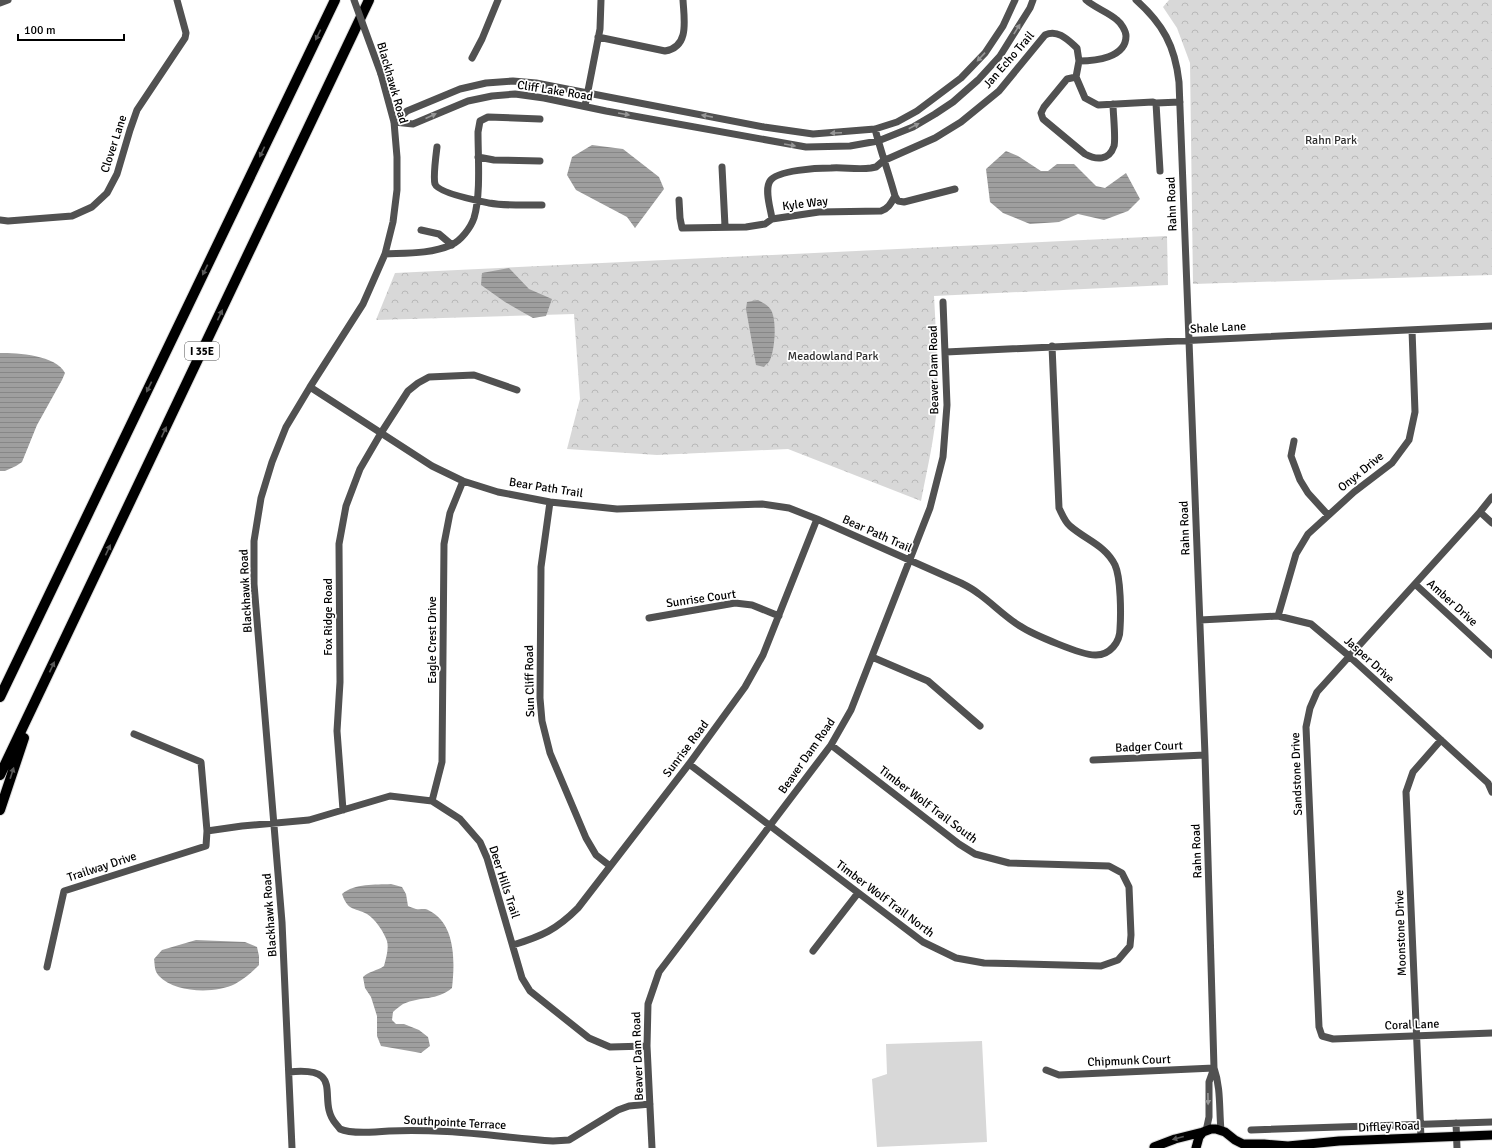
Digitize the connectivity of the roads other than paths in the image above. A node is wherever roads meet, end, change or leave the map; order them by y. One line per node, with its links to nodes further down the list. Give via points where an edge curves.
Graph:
1 (8, 0): 13 (street)
2 (179, 0): 38 (street, Clover Lane, via 185,38 137,110 117,174 107,193 92,207 72,216)
3 (334, 0): 70 (highway, I 35E, one-way to 70)
4 (354, 0): 24 (street, Blackhawk Road, bridge, via 381,74)
5 (370, 0): 71 (highway, I 35E, one-way to 5)
6 (498, 0): 15 (street)
7 (601, 0): 14 (street)
8 (683, 0): 14 (street, via 683,35 680,43 673,48 665,51)
9 (1015, 0): 25 (street, Cliff Lake Road, one-way to 25, via 985,53 961,78 917,111 897,122)
10 (1033, 0): 26 (street, Cliff Lake Road, one-way to 10, via 913,127 935,114 978,80 1000,56)
11 (1086, 0): 16 (street, via 1118,20 1126,33 1126,41 1122,48 1102,59)
12 (1136, 0): 19 (street, Rahn Road, via 1151,13 1172,47 1177,64)
13 (0, 3)
14 (598, 37): 18 (street)
15 (472, 58)
16 (1079, 61): 17 (street); 30 (street, Jan Echo Trail, via 1077,48 1065,38 1057,33 1045,35 999,92 961,122 935,138)
17 (1076, 76): 21 (street, via 1085,98 1098,105); 21 (street, via 1067,79 1041,113 1043,119 1092,158 1105,158 1114,146)
18 (588, 93): 22 (street); 24 (street, Cliff Lake Road, via 536,83 486,83 460,89 407,111); 25 (street, Cliff Lake Road, one-way to 18, via 813,134)
19 (1180, 102): 20 (street); 47 (street, Rahn Road)
20 (1156, 103): 21 (street); 32 (street)
21 (1113, 104)
22 (585, 106): 24 (street, Cliff Lake Road, one-way to 22, via 413,124 468,101 515,94); 26 (street, Cliff Lake Road, one-way to 26, via 806,147 850,146)
23 (540, 119): 28 (street, via 484,118 480,121)
24 (394, 122): 43 (street, Blackhawk Road, via 397,190)
25 (875, 129): 26 (street)
26 (878, 141): 30 (street)
27 (437, 147): 35 (street, via 435,184 438,188 446,193)
28 (478, 157): 29 (street); 35 (street)
29 (540, 161)
30 (883, 161): 34 (street); 39 (street, Jan Echo Trail, via 871,168 820,168 775,175 768,186 768,205)
31 (722, 167): 40 (street)
32 (1160, 171)
33 (955, 189): 34 (street, via 904,202 898,201)
34 (895, 196): 39 (street, Kyle Way, via 890,206 881,211 819,212)
35 (477, 200): 37 (street); 42 (street, via 474,219 465,234)
36 (679, 200): 40 (street, Kyle Way, via 682,228)
37 (542, 205)
38 (0, 220)
39 (772, 220): 40 (street, Kyle Way, via 765,224 746,227)
40 (724, 226)
41 (421, 230): 42 (street, via 439,234)
42 (452, 245): 43 (street, via 427,251)
43 (385, 254): 50 (street, Blackhawk Road, via 363,304)
44 (943, 302): 49 (street, Beaver Dam Road)
45 (1492, 326): 46 (street, Shale Lane)
46 (1412, 330): 47 (street, Shale Lane); 58 (street, Onyx Drive, via 1415,412 1409,440 1392,463)
47 (1188, 340): 48 (street, Shale Lane); 66 (street, Rahn Road)
48 (1052, 346): 49 (street, Shale Lane); 61 (street, Bear Path Trail, via 1059,508 1069,526 1103,548 1115,566 1118,579 1118,641 1113,648 1097,655 1039,636 1019,626 979,593)
49 (946, 352): 61 (street, Beaver Dam Road, via 948,406 942,457 930,508)
50 (310, 387): 52 (street, Bear Path Trail); 84 (street, Blackhawk Road, via 286,427 272,462 261,498 254,541 254,584)
51 (517, 390): 52 (street, Fox Ridge Road, via 474,375 429,378 408,391)
52 (381, 433): 54 (street, Bear Path Trail, via 432,466); 83 (street, Fox Ridge Road, via 360,469 346,506 339,544 340,682 337,731)
53 (1294, 441): 58 (street, via 1291,456 1300,480 1308,493)
54 (463, 481): 56 (street, Bear Path Trail, via 498,492); 81 (street, Eagle Crest Drive, via 450,513 444,544 442,762)
55 (1492, 497): 57 (street, Sandstone Drive)
56 (550, 502): 59 (street, Bear Path Trail, via 617,509 762,504 789,508); 87 (street, Sun Cliff Road, via 541,567 542,721 550,753 586,838 596,855)
57 (1480, 512): 60 (street); 62 (street, Sandstone Drive)
58 (1328, 514): 64 (street, Onyx Drive, via 1308,534 1296,554)
59 (817, 519): 61 (street, Bear Path Trail); 63 (street, Sunrise Road)
60 (1492, 523)
61 (910, 560): 69 (street, Beaver Dam Road)
62 (1415, 584): 67 (street, Amber Drive); 68 (street, Sandstone Drive)
63 (779, 616): 65 (street, Sunrise Court, via 752,605 734,603); 78 (street, Sunrise Road, via 745,687)
64 (1278, 616): 66 (street, Jasper Drive); 68 (street, Jasper Drive, via 1311,624)
65 (649, 618)
66 (1200, 620): 76 (street, Rahn Road)
67 (1492, 655)
68 (1349, 656): 74 (street, Jasper Drive); 95 (street, Sandstone Drive, via 1317,692 1306,727 1319,1027 1322,1036)
69 (872, 657): 72 (street, via 928,682); 75 (street, Beaver Dam Road, via 851,710)
70 (0, 697)
71 (35, 702): 79 (highway, I 35E); 82 (highway, one-way to 71)
72 (980, 726)
73 (134, 734): 86 (street, Trailway Drive, via 201,762)
74 (1441, 740): 80 (street, Jasper Drive, via 1488,783); 94 (street, Moonstone Drive, via 1412,772 1406,792)
75 (831, 745): 85 (street, Beaver Dam Road); 89 (street, Timber Wolf Trail South, via 975,854 1009,863 1109,866 1122,873 1129,887)
76 (1205, 755): 77 (street, Badger Court); 97 (street, Rahn Road)
77 (1093, 760)
78 (689, 764): 85 (street, Timber Wolf Trail North); 87 (street, Sunrise Road)
79 (0, 775)
80 (1492, 792)
81 (432, 801): 83 (street, Deer Hills Trail, via 390,796); 90 (street, Deer Hills Trail, via 460,818 480,842)
82 (0, 810)
83 (343, 810): 84 (street, Deer Hills Trail, via 309,820)
84 (274, 824): 86 (street); 99 (street, Blackhawk Road, via 282,922)
85 (770, 826): 88 (street, Timber Wolf Trail North); 96 (street, Beaver Dam Road, via 659,972 648,1004)
86 (207, 831): 92 (street, Trailway Drive, via 206,846 64,891)
87 (610, 866): 90 (street, Sunrise Road, via 564,923 541,936)
88 (858, 893): 89 (street, Timber Wolf Trail North, via 922,942 956,958 984,963 1101,966 1118,960 1130,946); 91 (street)
89 (1131, 935)
90 (513, 945): 96 (street, Deer Hills Trail, via 522,978 530,991 589,1038 610,1047)
91 (813, 951)
92 (47, 967)
93 (1492, 1033): 94 (street, Coral Lane)
94 (1416, 1036): 95 (street, Coral Lane); 102 (street, Moonstone Drive)
95 (1332, 1039)
96 (647, 1046): 100 (street, Beaver Dam Road)
97 (1214, 1068): 98 (street, Chipmunk Court, via 1059,1075); 105 (street, Rahn Road, one-way to 105, via 1208,1082 1209,1118); 106 (street, Rahn Road, via 1218,1081 1219,1109)
98 (1046, 1070)
99 (289, 1072): 100 (street, Southpointe Terrace, via 306,1070 320,1074 327,1085 331,1118 341,1129 363,1133 433,1131 553,1141 569,1140 618,1110); 111 (street, Blackhawk Road)
100 (650, 1104): 112 (street, Beaver Dam Road)
101 (1492, 1122): 103 (street)
102 (1420, 1124): 103 (street); 104 (street); 109 (street, Moonstone Drive)
103 (1456, 1124): 108 (street)
104 (1251, 1130)
105 (1205, 1132): 106 (main road, via 1216,1129); 113 (main road, one-way to 113, via 1174,1139); 115 (main road, via 1199,1137)
106 (1225, 1132): 110 (main road, Diffley Road, via 1243,1144); 116 (main road, via 1231,1140)
107 (1492, 1135): 108 (main road, Diffley Road)
108 (1456, 1136): 109 (main road, Diffley Road); 117 (street)
109 (1421, 1138): 110 (main road, Diffley Road, via 1339,1141)
110 (1285, 1147)
111 (292, 1148)
112 (652, 1148)
113 (1151, 1148): 114 (main road)
114 (1166, 1148)
115 (1196, 1148)
116 (1232, 1148)
117 (1457, 1148)

